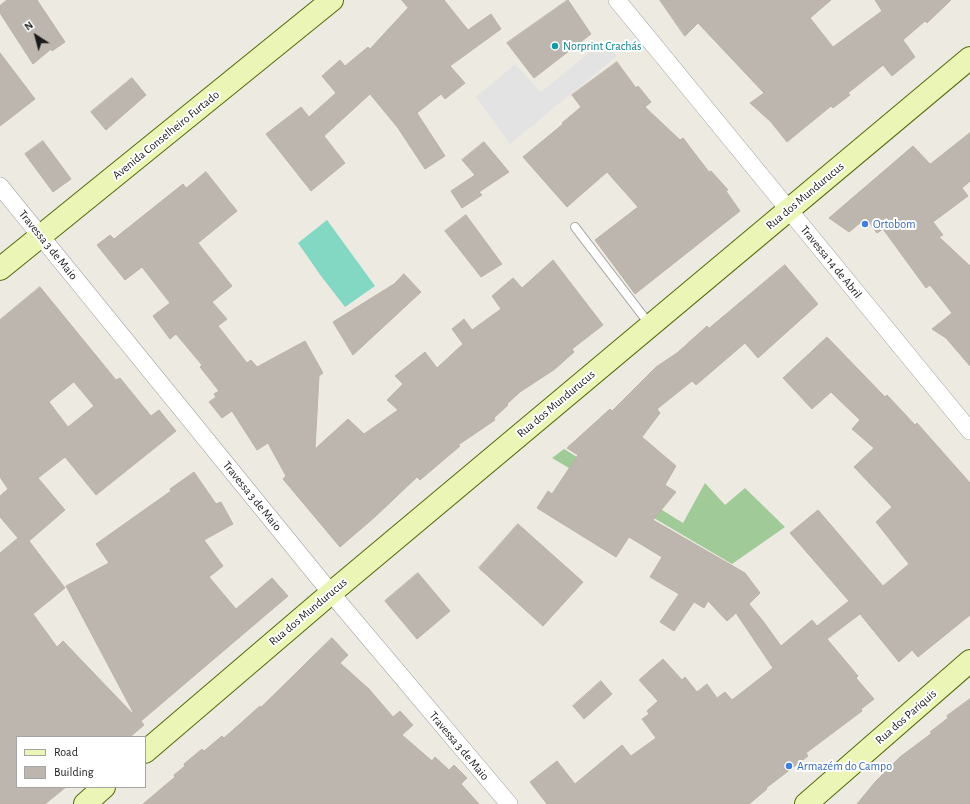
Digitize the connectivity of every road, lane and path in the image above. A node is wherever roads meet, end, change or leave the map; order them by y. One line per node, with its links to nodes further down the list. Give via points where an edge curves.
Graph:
1 (332, 0): 7 (street, Avenida Conselheiro Furtado)
2 (617, 0): 5 (street, Travessa 14 de Abril)
3 (970, 58): 5 (street, Rua dos Mundurucus)
4 (0, 186): 7 (street, Travessa 3 de Maio)
5 (788, 209): 9 (street, Rua dos Mundurucus); 10 (street, Travessa 14 de Abril)
6 (574, 228): 9 (lane)
7 (41, 236): 8 (street, Avenida Conselheiro Furtado); 11 (street, Travessa 3 de Maio)
8 (0, 269)
9 (650, 326): 11 (street, Rua dos Mundurucus)
10 (970, 431)
11 (330, 593): 13 (street, Rua dos Mundurucus); 14 (street, Travessa 3 de Maio)
12 (970, 661): 15 (street, Rua dos Pariquis)
13 (146, 751)
14 (508, 804)
15 (806, 804)

